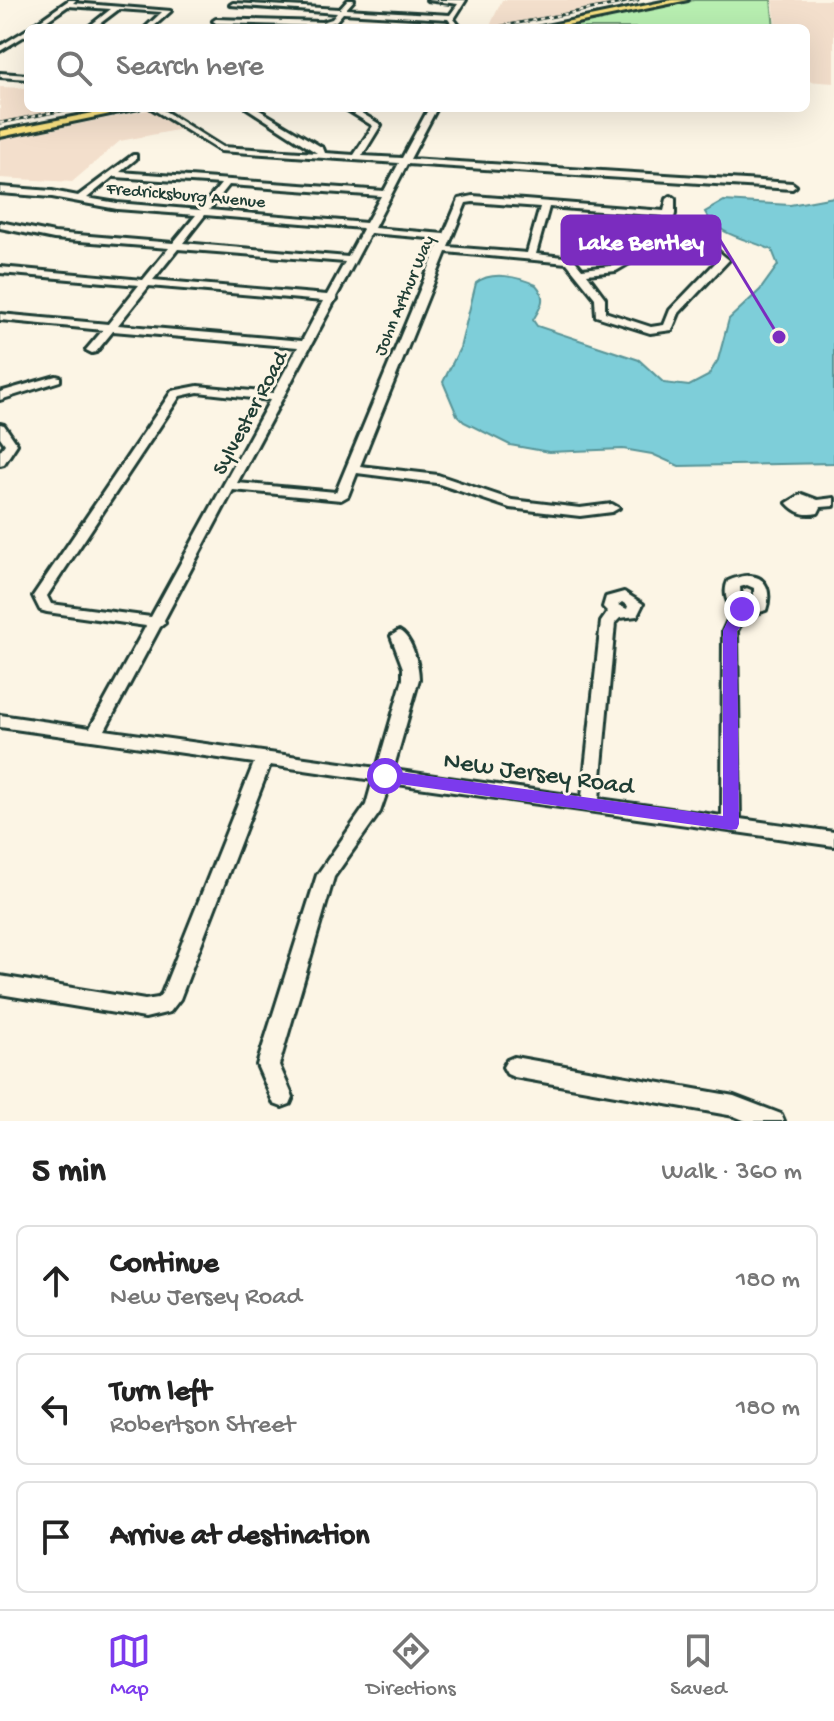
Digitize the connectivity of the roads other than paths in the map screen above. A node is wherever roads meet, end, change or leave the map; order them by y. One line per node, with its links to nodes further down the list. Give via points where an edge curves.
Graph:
1 (351, 0): 9 (street)
2 (430, 0): 5 (street)
3 (668, 0): 21 (main road)
4 (684, 0): 22 (main road)
5 (463, 1): 11 (street)
6 (70, 2): 8 (street); 14 (street)
7 (236, 3): 9 (street); 12 (street)
8 (118, 7): 15 (street); 16 (street, via 166,10)
9 (342, 11): 10 (street); 19 (street)
10 (397, 14): 11 (street); 13 (street)
11 (453, 17): 20 (street)
12 (216, 21): 17 (street); 18 (street)
13 (392, 21)
14 (37, 24)
15 (95, 24)
16 (153, 24)
17 (213, 24)
18 (290, 24)
19 (319, 24)
20 (453, 24)
21 (551, 24)
22 (552, 24)
23 (24, 33): 25 (street)
24 (24, 46): 25 (street)
25 (3, 47)
26 (0, 75): 27 (street)
27 (24, 77)
28 (95, 112): 34 (main road)
29 (112, 112): 34 (main road)
30 (161, 112): 35 (street, via 215,148)
31 (258, 112): 35 (street)
32 (355, 112): 37 (street, via 377,125)
33 (431, 112): 38 (street, Sylvester Road)
34 (0, 132)
35 (322, 156): 37 (street)
36 (133, 157): 39 (street)
37 (356, 159): 38 (street)
38 (404, 162): 41 (street); 43 (street, Sylvester Road)
39 (115, 174): 40 (street); 45 (street)
40 (227, 182): 43 (street); 47 (street)
41 (792, 186)
42 (0, 190): 45 (street, Fredricksburg Avenue)
43 (387, 194): 50 (street, Sylvester Road)
44 (671, 199): 48 (street)
45 (79, 200): 47 (street, Fredricksburg Avenue)
46 (545, 204): 48 (street, John Arthur Way); 52 (street, John Arthur Way, via 462,201); 54 (street)
47 (203, 212): 50 (street, Fredricksburg Avenue); 53 (street)
48 (670, 214): 51 (street)
49 (0, 225): 53 (street, via 44,235)
50 (369, 228): 52 (street, Fredricksburg Avenue); 55 (street, Sylvester Road)
51 (663, 240): 57 (street, via 613,269); 57 (street, via 724,260 674,312 664,330 600,314 600,298)
52 (444, 243): 54 (street, Fredricksburg Avenue); 69 (street, John Arthur Way)
53 (176, 246): 55 (street); 58 (street)
54 (531, 256): 57 (street, Fredricksburg Avenue, via 565,258)
55 (352, 260): 59 (street, Sylvester Road)
56 (0, 270): 58 (street)
57 (581, 272)
58 (146, 283): 59 (street); 61 (street)
59 (332, 299): 62 (street, Sylvester Road)
60 (0, 317): 61 (street)
61 (111, 327): 62 (street); 63 (street)
62 (307, 345): 66 (street, Sylvester Road)
63 (92, 350)
64 (56, 379): 65 (street)
65 (0, 396)
66 (278, 397): 70 (street, Sylvester Road); 76 (street, via 198,389 176,393 40,596 52,609)
67 (0, 428): 68 (street, via 11,444)
68 (0, 461)
69 (351, 469): 70 (street, John Arthur Way, via 341,496); 73 (street, via 452,482 510,504 580,512)
70 (231, 486): 76 (street, Sylvester Road)
71 (834, 502): 72 (street)
72 (816, 504)
73 (612, 508)
74 (747, 611): 83 (street, via 730,631)
75 (617, 612): 82 (street, via 608,622)
76 (158, 623): 79 (street, Sylvester Road)
77 (399, 636): 81 (street, via 411,679)
78 (0, 721): 79 (street, New Jersey Road)
79 (95, 734): 80 (street, New Jersey Road)
80 (264, 759): 81 (street, New Jersey Road); 85 (street, via 163,1006 145,1009)
81 (385, 776): 82 (street, New Jersey Road); 87 (street, via 374,807 326,875 268,1065)
82 (590, 804): 83 (street, New Jersey Road)
83 (731, 824): 84 (street, New Jersey Road)
84 (834, 839)
85 (0, 985)
86 (514, 1067): 88 (street, via 734,1106)
87 (282, 1097)
88 (773, 1121)

